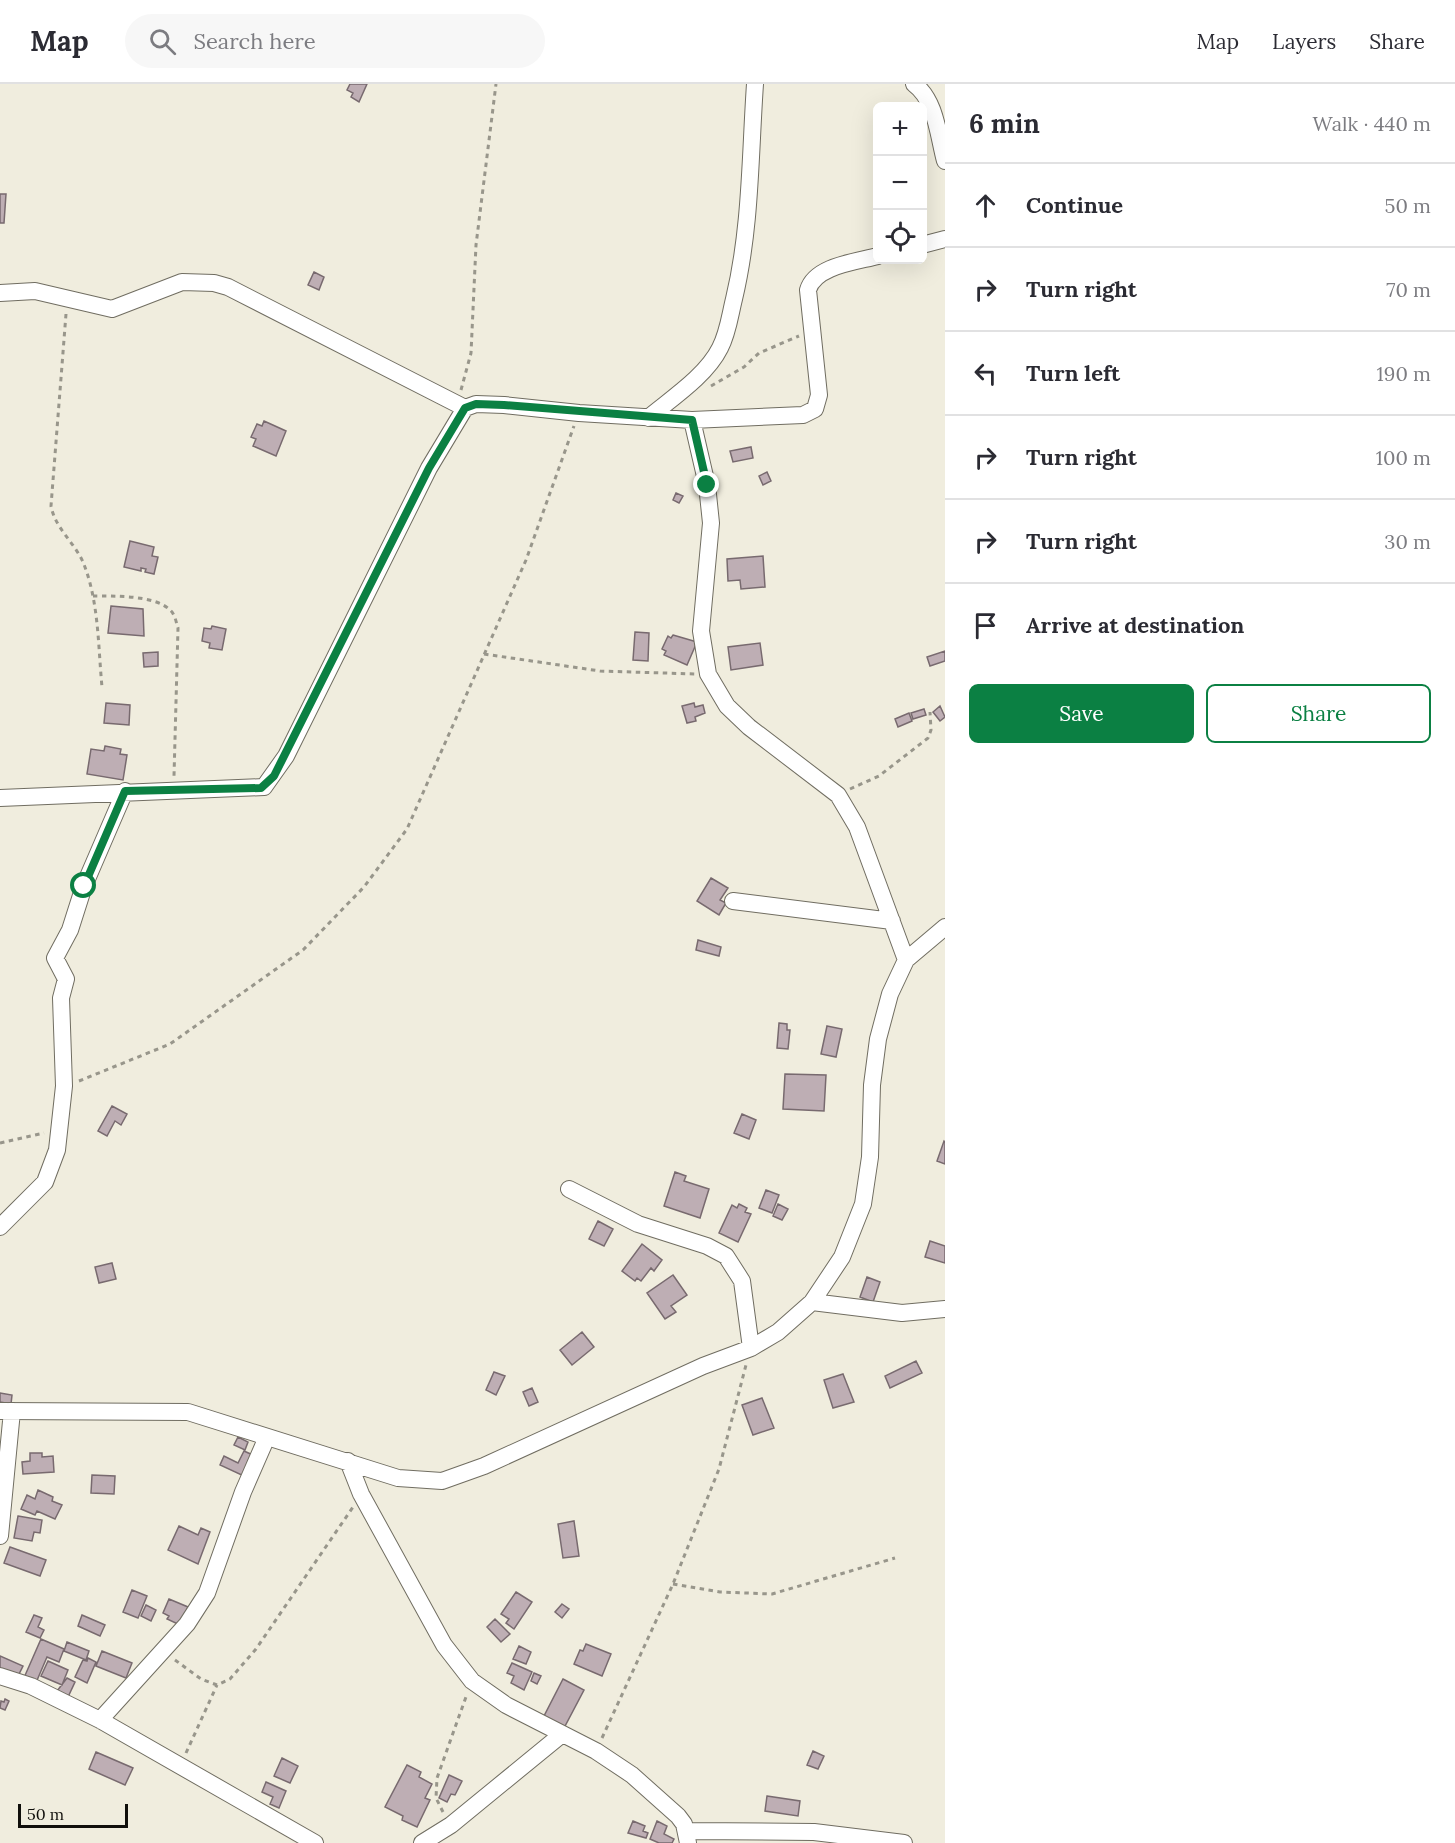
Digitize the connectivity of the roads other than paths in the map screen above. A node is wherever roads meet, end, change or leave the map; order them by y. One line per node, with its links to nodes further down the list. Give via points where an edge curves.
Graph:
1 (754, 84): 9 (street, via 744,257 727,330 709,364)
2 (914, 84): 3 (street, via 926,92)
3 (945, 161)
4 (945, 239): 5 (street)
5 (927, 244)
6 (873, 258): 10 (street, via 818,274 810,282 819,395 815,409 803,415)
7 (0, 293): 8 (street, via 35,291 112,309 182,282 214,283)
8 (461, 406): 9 (street, via 494,405); 11 (street, via 274,776 261,788)
9 (648, 418): 10 (street)
10 (692, 420): 14 (street, via 711,523 701,631 708,674 727,706 838,795 857,827)
11 (125, 791): 12 (street); 18 (street, via 84,886 70,930 55,958 66,979 61,998 64,1086 60,1132 45,1182)
12 (0, 798)
13 (733, 901): 14 (street)
14 (892, 921): 16 (street)
15 (945, 927): 16 (street)
16 (906, 960): 19 (street, via 890,994 878,1039 863,1204 842,1257)
17 (569, 1189): 21 (street, via 638,1224 726,1256 742,1281)
18 (0, 1227)
19 (812, 1302): 20 (street, via 902,1313); 21 (street, via 778,1332)
20 (945, 1309)
21 (751, 1348): 24 (street, via 442,1481 398,1478)
22 (6, 1411): 23 (street, via 188,1412); 25 (street)
23 (267, 1437): 24 (street); 27 (street, via 207,1593 187,1624)
24 (348, 1461): 28 (street, via 361,1494 444,1645 472,1681)
25 (0, 1536)
26 (0, 1676): 27 (street, via 31,1686)
27 (100, 1720): 31 (street)
28 (561, 1735): 29 (street, via 596,1751 632,1775 678,1816); 32 (street, via 451,1825)
29 (687, 1837): 30 (street, via 814,1832)
30 (877, 1842): 33 (street)
31 (315, 1843)
32 (422, 1843)
33 (904, 1843)

